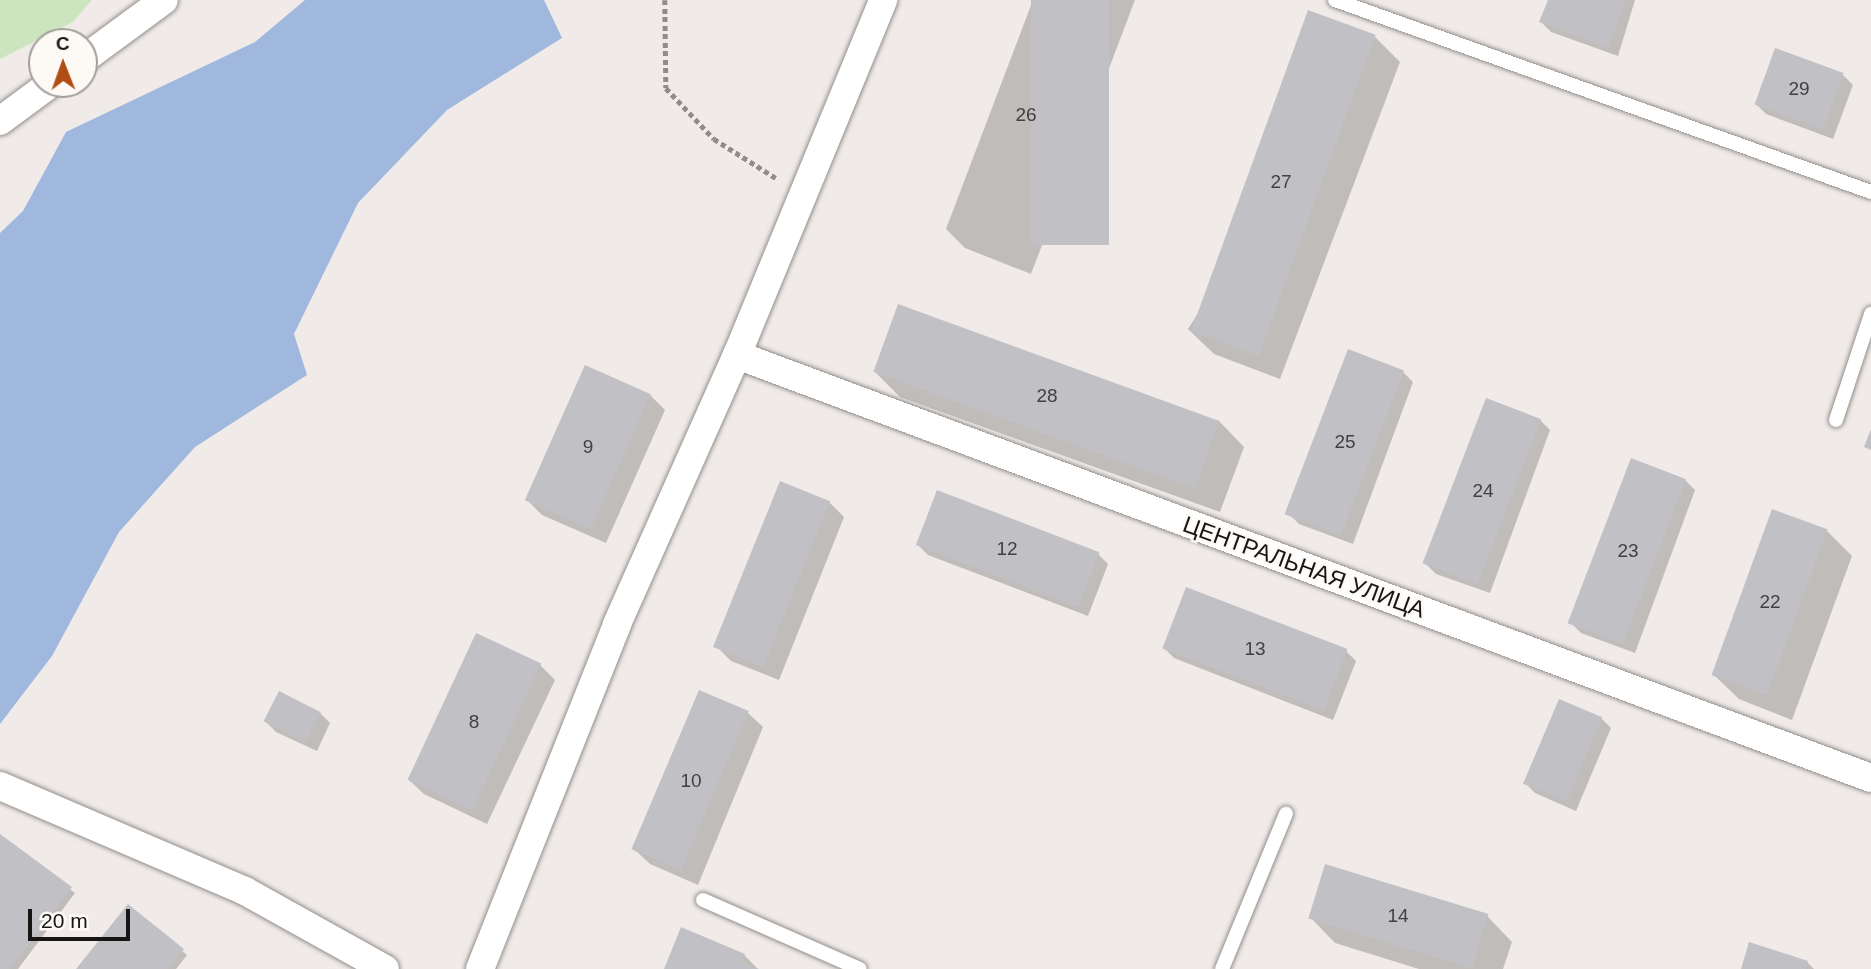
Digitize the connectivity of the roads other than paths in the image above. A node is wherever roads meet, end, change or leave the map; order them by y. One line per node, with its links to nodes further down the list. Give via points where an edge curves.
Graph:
1 (883, 0): 9 (street)
2 (1335, 0): 7 (lane)
3 (159, 2): 4 (street)
4 (98, 48)
5 (31, 98): 6 (street)
6 (0, 121)
7 (1871, 192)
8 (1871, 314): 10 (lane)
9 (737, 355): 11 (street, ЦЕНТРАЛЬНАЯ УЛИЦА); 16 (street, via 617,624)
10 (1836, 420)
11 (1871, 778)
12 (0, 786): 15 (street, via 245,891)
13 (1286, 814): 18 (lane)
14 (703, 900): 17 (lane)
15 (385, 969)
16 (480, 969)
17 (860, 969)
18 (1222, 969)

